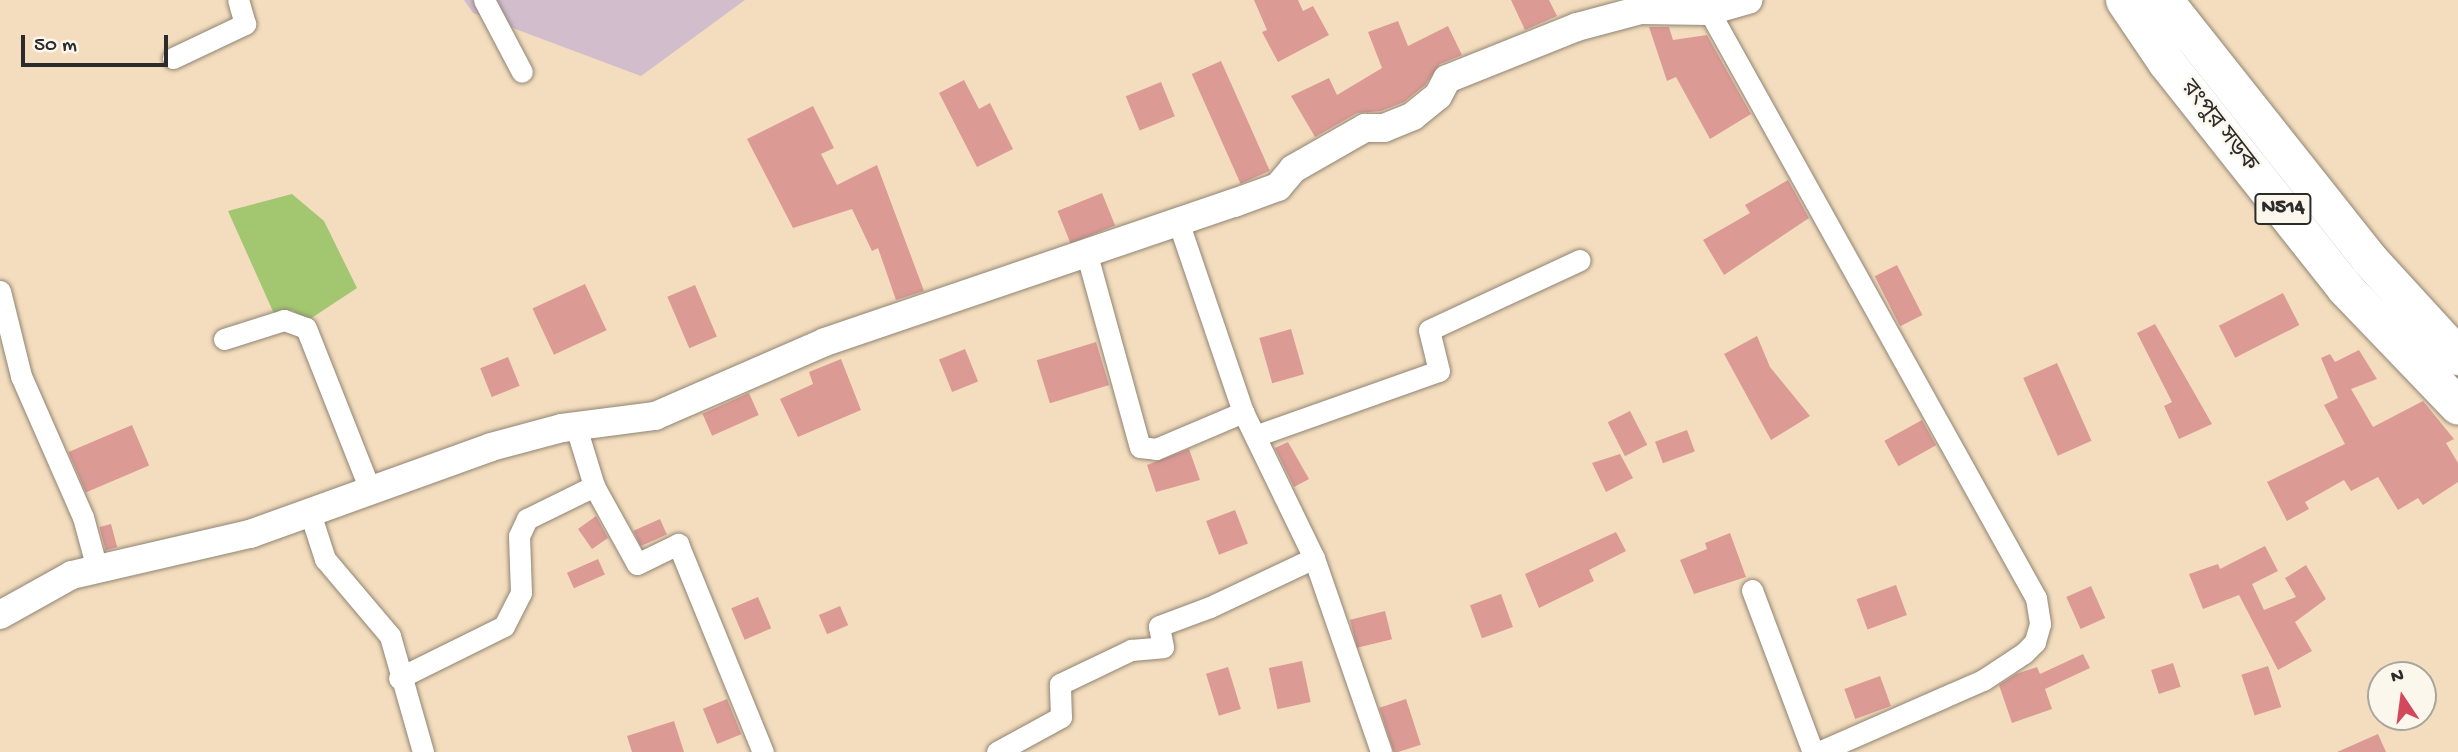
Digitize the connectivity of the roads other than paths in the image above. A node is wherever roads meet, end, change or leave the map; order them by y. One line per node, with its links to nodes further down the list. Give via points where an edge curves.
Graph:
1 (238, 0): 7 (street, via 244,24)
2 (484, 0): 8 (street)
3 (1748, 0): 6 (street)
4 (2123, 0): 15 (highway, রংপুর সড়ক / N514, via 2166,62 2345,288)
5 (2164, 0): 14 (highway, রংপুর সড়ক / N514, via 2369,259)
6 (1709, 11): 9 (street, via 1641,10 1553,36 1447,79 1438,96 1413,116 1384,128 1365,128 1293,169 1278,187); 32 (street, via 2036,598 2040,624 2035,642 2024,653 1983,680)
7 (173, 58)
8 (522, 72)
9 (1178, 220): 10 (street); 16 (street)
10 (1087, 254): 16 (street, via 1140,447 1156,449); 17 (street, via 825,342 655,416)
11 (1580, 260): 18 (street, via 1429,330 1439,371)
12 (0, 291): 23 (street, via 21,376 66,489 83,517)
13 (224, 339): 20 (street, via 284,320 306,328)
14 (2458, 356)
15 (2458, 406)
16 (1244, 412): 18 (street)
17 (576, 427): 19 (street); 20 (street, via 491,447)
18 (1255, 436): 22 (street)
19 (594, 486): 26 (street, via 527,519 519,536 521,593 503,626); 29 (street, via 637,564 678,544)
20 (370, 489): 21 (street)
21 (309, 510): 23 (street, via 250,534); 26 (street, via 325,559 390,636)
22 (1314, 558): 27 (street, via 1159,626 1163,647 1131,650 1060,684 1061,717); 30 (street)
23 (97, 569): 25 (street, via 50,583)
24 (1752, 590): 31 (street)
25 (0, 615)
26 (400, 678): 28 (street)
27 (1004, 751)
28 (423, 752)
29 (763, 752)
30 (1381, 752)
31 (1813, 752)
32 (1819, 752)

